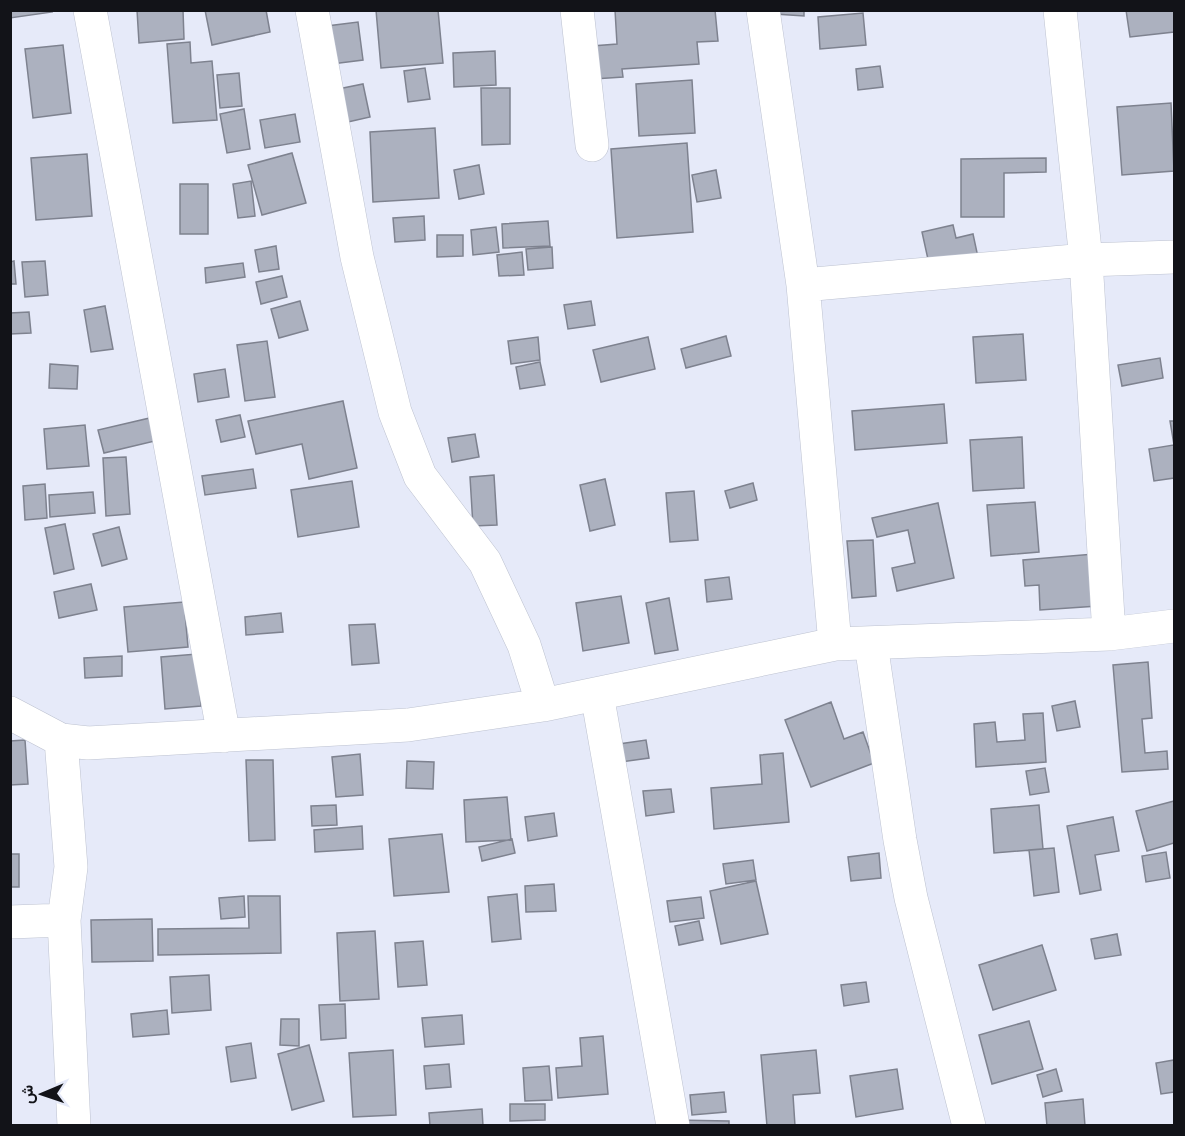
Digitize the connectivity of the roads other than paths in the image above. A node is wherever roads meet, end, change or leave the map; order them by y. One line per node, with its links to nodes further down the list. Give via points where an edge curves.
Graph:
1 (90, 10): 17 (street)
2 (312, 10): 15 (street, via 357,257 395,412 420,476 485,561 524,645)
3 (577, 10): 6 (street)
4 (763, 10): 9 (street)
5 (1060, 10): 8 (street)
6 (592, 145)
7 (1174, 257): 8 (street)
8 (1086, 260): 9 (street); 11 (street)
9 (803, 285): 12 (street)
10 (1174, 626): 11 (street)
11 (1109, 634): 13 (street)
12 (835, 644): 13 (street); 14 (street)
13 (871, 644): 23 (street, via 911,898)
14 (597, 694): 15 (street); 22 (street)
15 (543, 705): 17 (street, via 408,725)
16 (10, 713): 18 (street)
17 (224, 736): 18 (street, via 88,743)
18 (61, 740): 19 (street, via 70,867)
19 (64, 920): 20 (street); 21 (street)
20 (10, 921)
21 (74, 1125)
22 (673, 1125)
23 (969, 1125)

